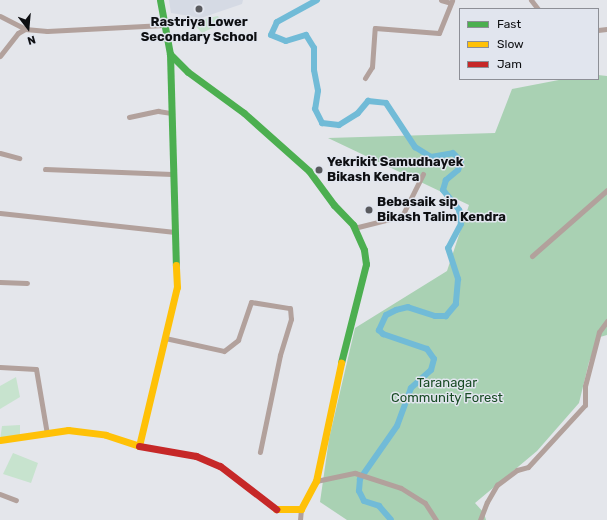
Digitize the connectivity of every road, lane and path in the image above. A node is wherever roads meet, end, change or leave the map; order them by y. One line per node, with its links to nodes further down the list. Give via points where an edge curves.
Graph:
1 (160, 0): 7 (street)
2 (441, 0): 4 (street)
3 (531, 0): 5 (street)
4 (452, 1): 11 (street, via 439,33 375,28 372,67)
5 (537, 8)
6 (0, 16): 8 (street)
7 (164, 25): 8 (street, via 47,31); 9 (street)
8 (25, 29): 10 (street, via 18,33)
9 (170, 54): 12 (street); 21 (street, via 188,72 244,114 309,171)
10 (0, 56)
11 (365, 78)
12 (170, 113): 13 (street, via 158,111); 17 (street)
13 (128, 116)
14 (0, 153): 15 (street)
15 (19, 158)
16 (45, 169): 17 (street)
17 (172, 174): 22 (street)
18 (423, 174): 21 (street, via 402,216)
19 (607, 190): 23 (street)
20 (0, 212): 22 (street)
21 (354, 228): 33 (street, via 364,250 366,264 334,391)
22 (175, 232): 27 (street, via 177,287)
23 (532, 256)
24 (0, 282): 25 (street)
25 (27, 283)
26 (607, 321): 39 (street, via 599,332 585,386 585,405 528,467 516,470 497,484 486,502)
27 (165, 338): 31 (street); 32 (street, via 224,351 238,340 250,302 290,308 291,319 280,355)
28 (0, 367): 29 (street, via 36,369)
29 (48, 434): 30 (street); 31 (street, via 68,430 106,435)
30 (0, 440)
31 (139, 446): 36 (street, via 196,456 220,466 276,509)
32 (260, 452)
33 (316, 481): 36 (street); 38 (street, via 355,473 401,488 425,504)
34 (0, 494): 35 (street)
35 (16, 500)
36 (301, 509): 37 (street)
37 (300, 520)
38 (436, 520)
39 (480, 520)

